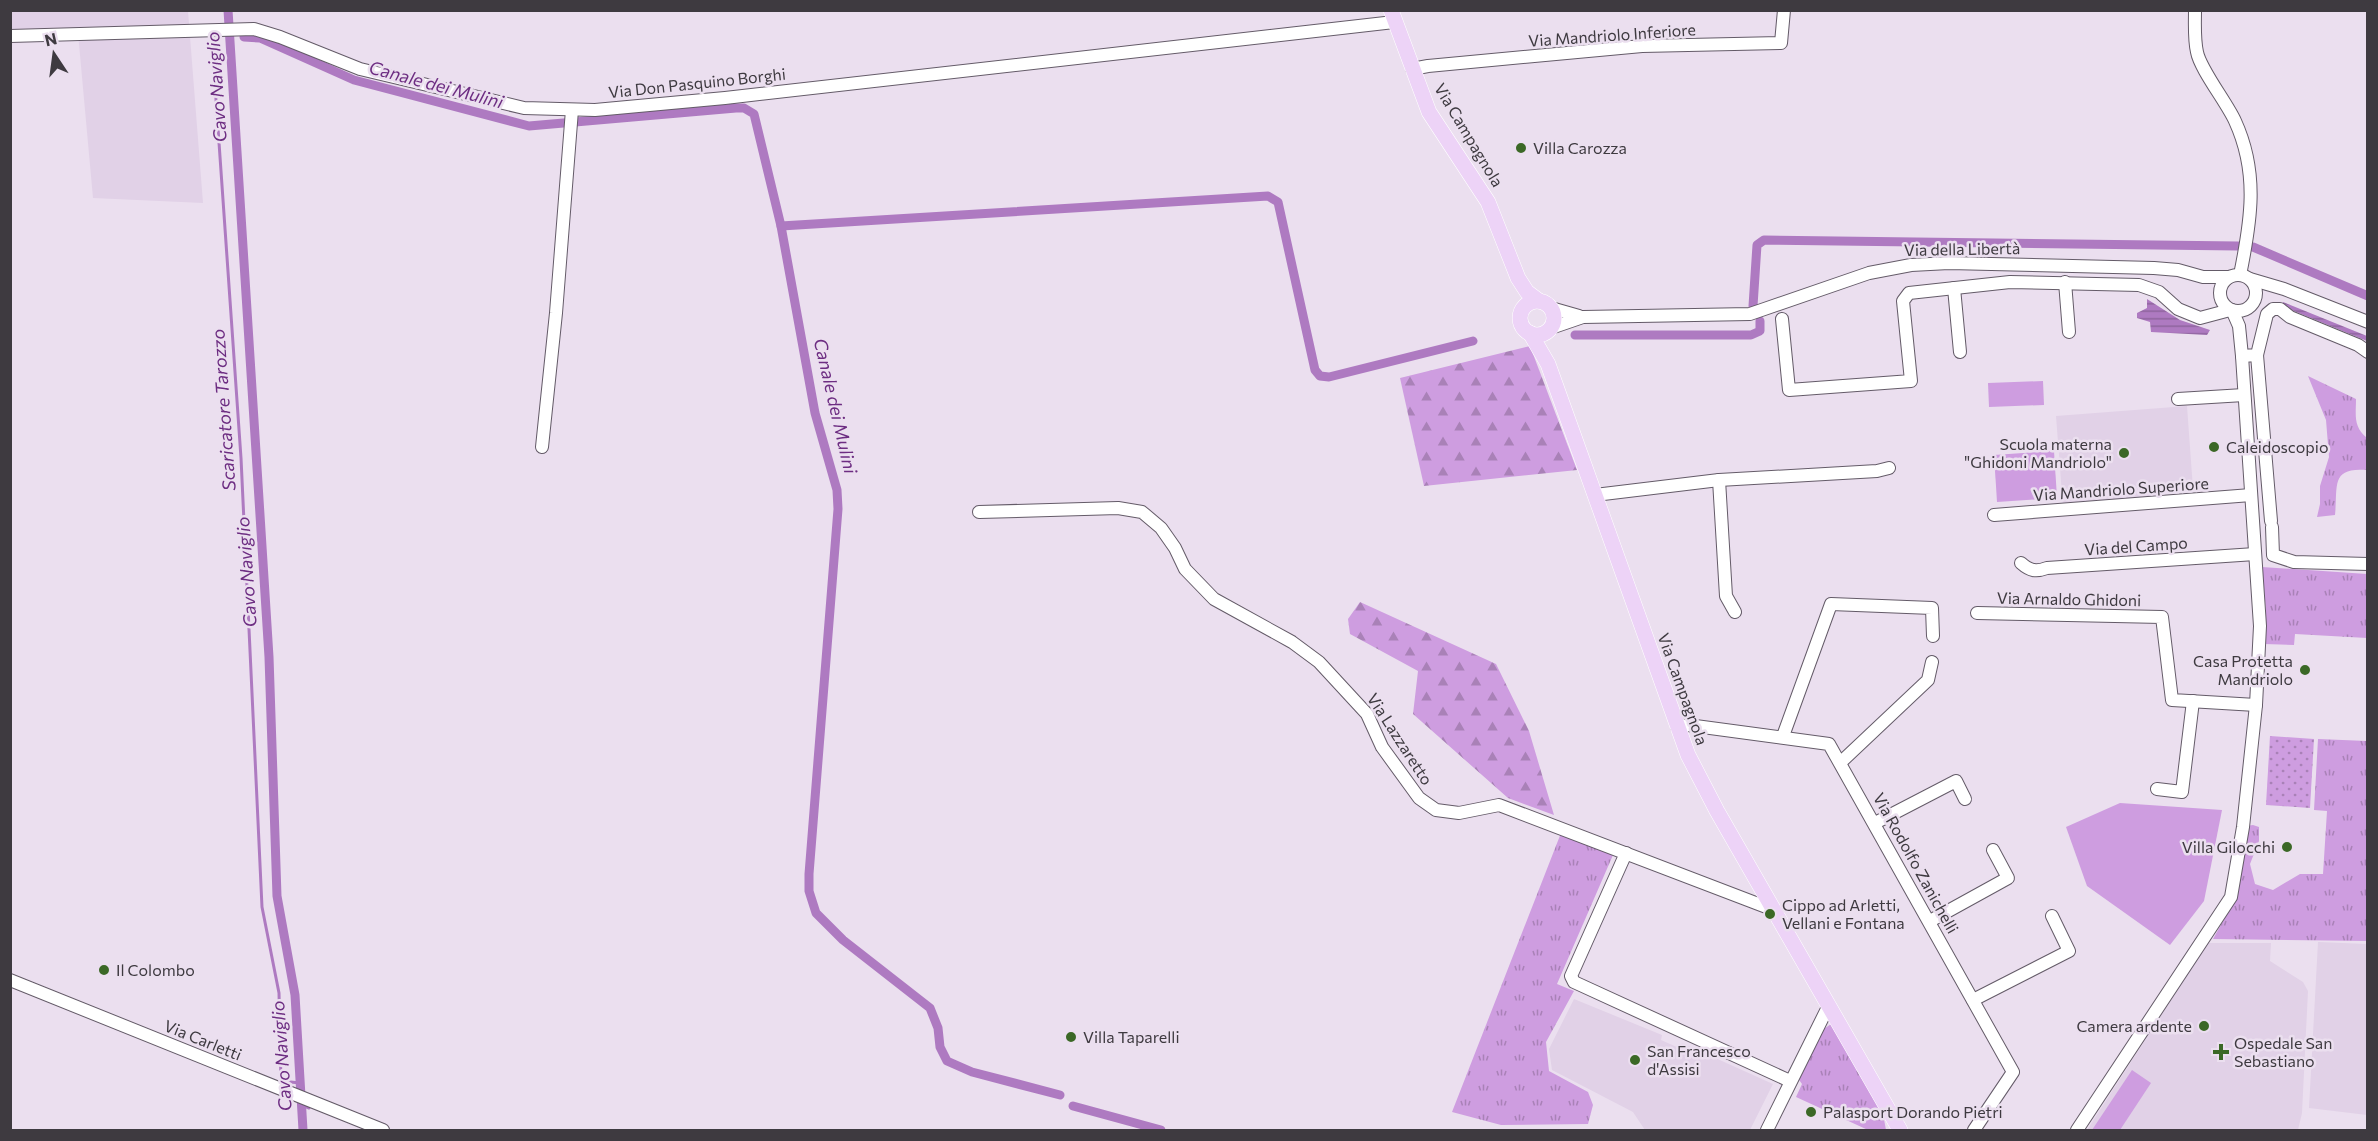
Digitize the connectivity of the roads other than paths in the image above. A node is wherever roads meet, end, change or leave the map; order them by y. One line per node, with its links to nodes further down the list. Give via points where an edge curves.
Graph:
1 (1784, 10): 5 (street, Via Mandriolo Inferiore, via 1781,44 1642,46)
2 (2195, 10): 8 (street, via 2197,54 2235,121 2247,156 2252,193)
3 (1393, 16): 5 (main road, Via Campagnola); 6 (street, Via Don Pasquino Borghi, via 621,108)
4 (10, 36): 6 (street, Via Don Pasquino Borghi, via 242,28 267,32 337,61 389,76)
5 (1412, 69): 9 (main road, Via Campagnola, via 1429,112 1488,202)
6 (571, 119): 34 (street)
7 (2203, 277): 8 (street, Via della Libertà); 13 (street, Via della Libertà); 20 (street, Via della Libertà, via 2154,268 1920,264 1869,273 1750,314)
8 (2240, 277): 12 (street, Via della Libertà); 13 (street, via 2222,284); 14 (street, via 2255,287)
9 (1518, 278): 15 (main road, Via Campagnola, via 1527,292); 16 (main road, Via Campagnola)
10 (2065, 282): 11 (street); 19 (street, via 2139,285 2159,292 2178,309 2200,318); 25 (street)
11 (1954, 288): 21 (street, via 1909,293 1903,301 1911,381 1789,390); 27 (street)
12 (2276, 288): 14 (street); 22 (street, Via della Libertà)
13 (2220, 295): 17 (street); 19 (street)
14 (2256, 296): 18 (street)
15 (1545, 304): 16 (main road, via 1529,303); 20 (street, Via della Libertà); 24 (main road, Via Campagnola, via 1555,318)
16 (1522, 310): 26 (main road, Via Campagnola, via 1522,326)
17 (2231, 310): 18 (street); 19 (street); 23 (street)
18 (2246, 310): 23 (street)
19 (2210, 315)
20 (1583, 317): 24 (street, Via della Libertà)
21 (1782, 319)
22 (2367, 322)
23 (2239, 326): 30 (street)
24 (1550, 330): 26 (main road, via 1539,335); 31 (main road, Via Campagnola)
25 (2069, 332)
26 (1530, 333): 31 (main road, Via Campagnola)
27 (1960, 352)
28 (2367, 352): 29 (street, via 2280,309 2272,309 2267,314)
29 (2257, 355): 30 (street); 42 (street)
30 (2242, 356): 32 (street)
31 (1548, 364): 37 (main road, Via Campagnola)
32 (2244, 394): 33 (street); 38 (street)
33 (2178, 399)
34 (542, 447)
35 (1889, 468): 36 (street)
36 (1719, 480): 37 (street); 46 (street, via 1726,596)
37 (1595, 495): 52 (main road, Via Campagnola)
38 (2251, 495): 40 (street, Via Mandriolo Superiore); 41 (street)
39 (979, 512): 59 (street, Via Lazzaretto, via 1118,508 1142,512 1161,528 1185,569 1214,599 1293,642 1319,662 1367,714 1382,747 1419,798 1436,810 1459,813 1499,805)
40 (1994, 515)
41 (2253, 523): 42 (street); 43 (street)
42 (2270, 524): 45 (street, via 2273,555 2294,562)
43 (2255, 554): 44 (street, Via del Campo, via 2047,568 2037,572); 51 (street, via 2260,626)
44 (2021, 563)
45 (2367, 564)
46 (1735, 612)
47 (1977, 613): 50 (street, Via Arnaldo Ghidoni, via 2162,617 2172,700)
48 (1933, 636): 53 (street, via 1932,608 1831,604)
49 (1932, 662): 54 (street, via 1928,680)
50 (2193, 701): 51 (street, Via Arnaldo Ghidoni); 55 (street, via 2182,792)
51 (2256, 705): 71 (street, via 2231,897)
52 (1677, 727): 53 (street, Via Rodolfo Zanichelli); 60 (main road, Via Campagnola, via 1697,775)
53 (1783, 736): 54 (street, Via Rodolfo Zanichelli, via 1829,744)
54 (1841, 762): 57 (street, Via Rodolfo Zanichelli)
55 (2157, 789)
56 (1965, 799): 57 (street, via 1956,781)
57 (1875, 823): 62 (street, Via Rodolfo Zanichelli)
58 (1993, 850): 62 (street, via 2008,878)
59 (1626, 853): 60 (street, Via Lazzaretto); 66 (street, via 1571,976 1574,982)
60 (1774, 909): 65 (main road, Via Campagnola)
61 (2052, 916): 64 (street, via 2069,951)
62 (1930, 921): 64 (street, Via Rodolfo Zanichelli)
63 (10, 980): 67 (street, Via Carletti)
64 (1973, 1000): 70 (street, Via Rodolfo Zanichelli, via 2013,1072)
65 (1829, 1013): 66 (street); 69 (main road, Via Campagnola)
66 (1790, 1081): 68 (street)
67 (383, 1131)
68 (1767, 1131)
69 (1900, 1131)
70 (1974, 1131)
71 (2077, 1131)

